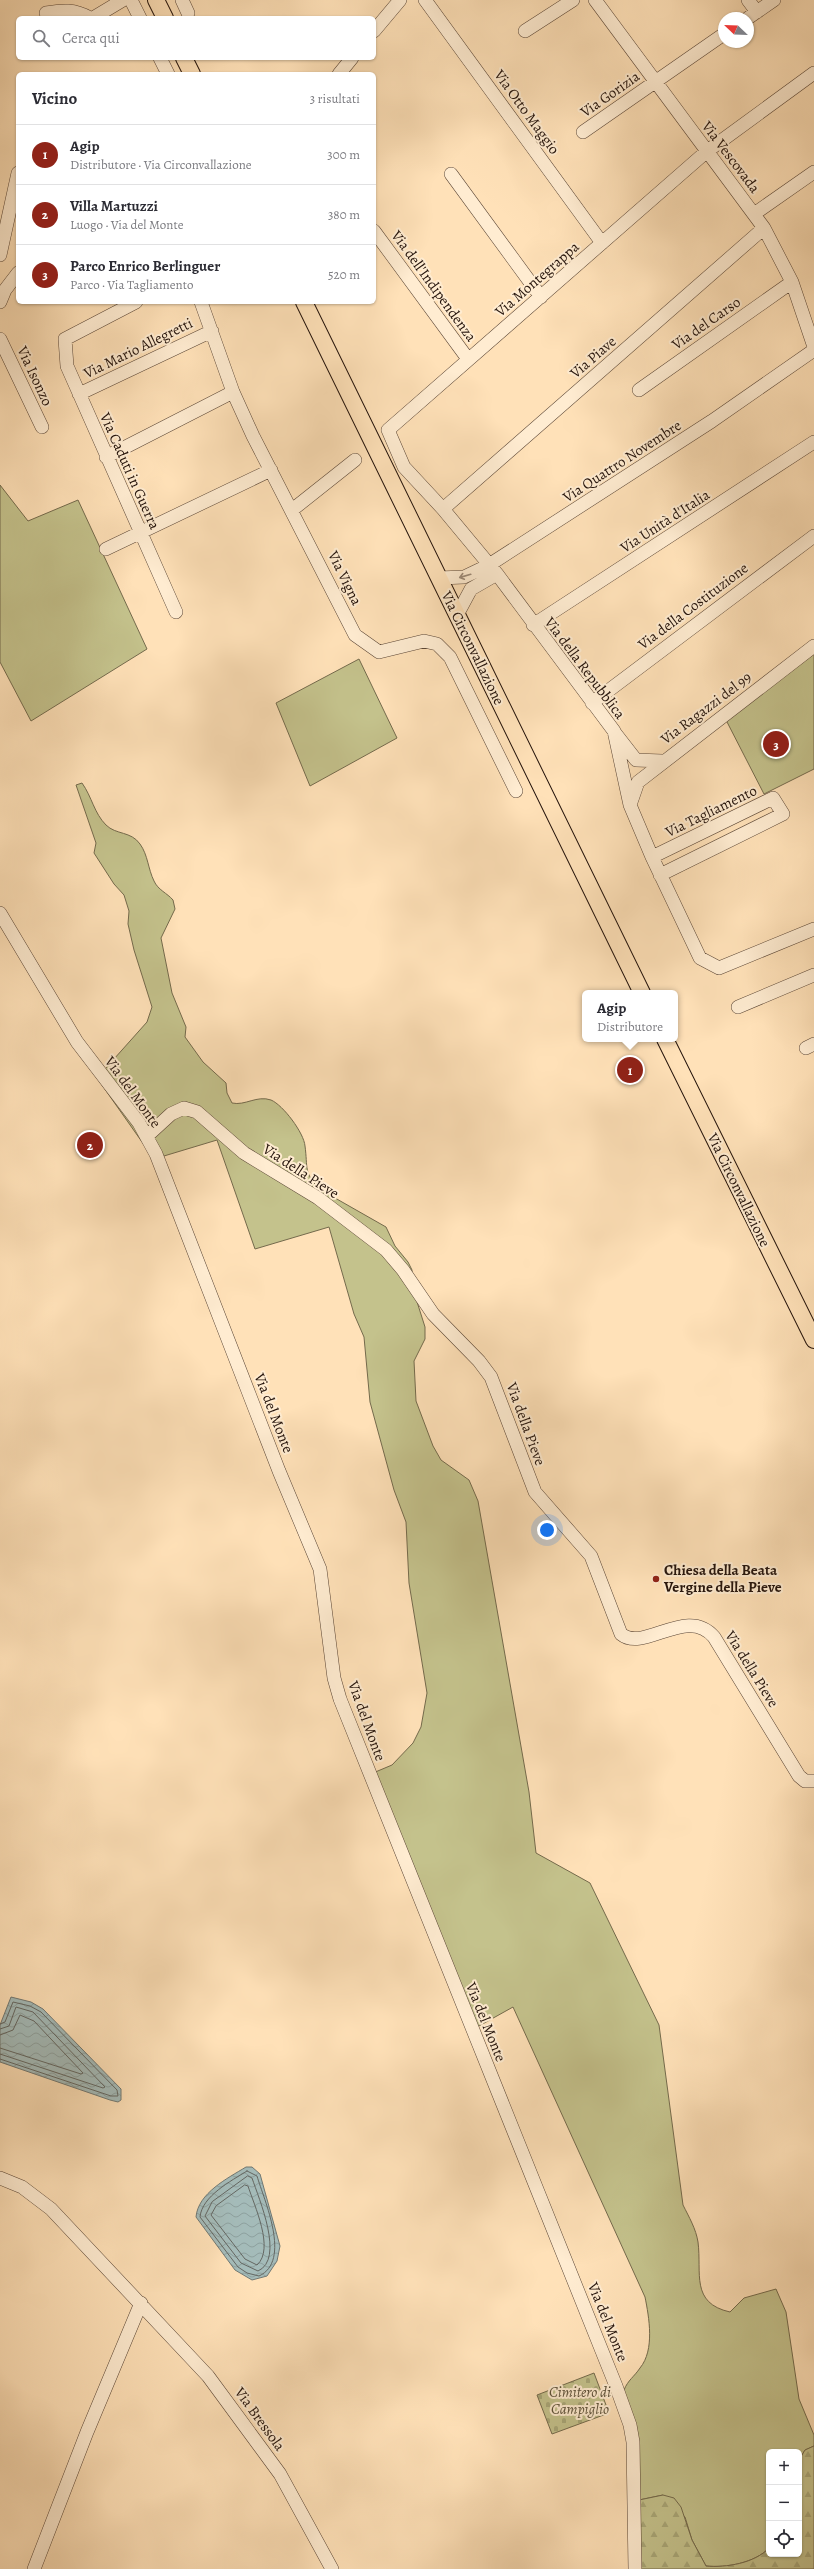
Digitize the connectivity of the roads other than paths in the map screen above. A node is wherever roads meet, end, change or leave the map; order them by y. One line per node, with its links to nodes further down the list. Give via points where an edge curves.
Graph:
1 (123, 0): 16 (street)
2 (131, 0): 17 (street)
3 (156, 0): 18 (main road)
4 (182, 0): 13 (street)
5 (400, 0): 19 (street)
6 (425, 0): 38 (street, Via Otto Maggio)
7 (573, 0): 20 (street)
8 (595, 0): 29 (street, Via Vescovada)
9 (748, 0): 11 (street)
10 (774, 0): 14 (street)
11 (751, 12)
12 (46, 13): 15 (street, via 66,10)
13 (188, 14)
14 (754, 14)
15 (87, 16)
16 (95, 16)
17 (139, 16)
18 (164, 16)
19 (376, 29)
20 (526, 31)
21 (718, 38): 29 (street, Via Gorizia)
22 (161, 60): 25 (street)
23 (185, 60): 26 (main road)
24 (350, 60): 27 (street)
25 (167, 72)
26 (191, 72)
27 (341, 72)
28 (814, 73): 31 (street, Via Montegrappa)
29 (655, 82): 30 (street, Via Gorizia); 31 (street, Via Vescovada)
30 (583, 132)
31 (706, 152): 35 (street, Via Vescovada); 38 (street, Via Montegrappa)
32 (814, 172): 35 (street)
33 (451, 174): 42 (street)
34 (16, 182): 39 (street)
35 (754, 214): 36 (street, Via Vescovada)
36 (764, 228): 41 (street, Via Vescovada); 61 (street, Via Piave)
37 (376, 234): 51 (street, Via dell'Indipendenza)
38 (602, 243): 42 (street, Via Montegrappa)
39 (0, 255)
40 (16, 275): 43 (street, via 7,286)
41 (792, 282): 49 (street, Via Vescovada); 52 (street, Via del Carso)
42 (541, 297): 51 (street, Via Montegrappa)
43 (0, 302)
44 (132, 304): 54 (street, Via Caduti in Guerra, via 65,339 67,366)
45 (202, 304): 47 (street, Via Vigna)
46 (305, 304): 67 (main road, Via Circonvallazione)
47 (212, 331): 53 (street, Via Vigna); 54 (street, Via Mario Allegretti)
48 (0, 339): 55 (street, Via Isonzo)
49 (813, 339)
50 (814, 350): 66 (street, Via Quattro Novembre)
51 (468, 359): 56 (street, Via Montegrappa)
52 (639, 390)
53 (234, 392): 58 (street); 60 (street, Via Vigna)
54 (79, 394): 58 (street, Via Caduti in Guerra)
55 (42, 427)
56 (388, 430): 61 (street, Via della Repubblica, via 404,467)
57 (814, 442): 70 (street, Via Unità d'Italia)
58 (106, 456): 63 (street, Via Caduti in Guerra)
59 (355, 460): 62 (street)
60 (271, 470): 62 (street, Via Vigna); 63 (street)
61 (443, 509): 66 (street, Via della Repubblica)
62 (292, 510): 75 (street, Via Vigna, via 355,635 379,652 424,641 437,644 450,657)
63 (140, 533): 65 (street); 68 (street, Via Caduti in Guerra)
64 (814, 536): 72 (street, Via della Costituzione)
65 (106, 549)
66 (493, 570): 67 (street, Via Quattro Novembre, one-way to 67, via 464,577); 69 (street, via 472,589); 70 (street, Via della Repubblica)
67 (439, 578): 69 (main road, Via Circonvallazione)
68 (176, 612)
69 (457, 615): 82 (main road, Via Circonvallazione)
70 (533, 625): 72 (street, Via della Repubblica)
71 (814, 646): 74 (street, Via Ragazzi del 99)
72 (592, 702): 73 (street, Via della Repubblica)
73 (614, 731): 74 (street, via 636,760); 76 (street, Via della Repubblica)
74 (662, 761): 76 (street, Via Ragazzi del 99, via 638,782)
75 (516, 791)
76 (630, 805): 77 (street, Via della Repubblica)
77 (652, 858): 78 (street, Via della Repubblica); 78 (street, Via Tagliamento, via 773,798 783,814)
78 (660, 875): 80 (street, Via della Repubblica, via 700,958 719,968)
79 (0, 913): 85 (street, Via del Monte, via 77,1042)
80 (814, 929)
81 (814, 975): 83 (street)
82 (641, 990)
83 (738, 1007)
84 (666, 1042): 86 (main road, Via Circonvallazione)
85 (147, 1136): 87 (street, Via della Pieve, via 171,1114 184,1108 197,1112 244,1153 318,1198 386,1250 433,1314 479,1361 491,1377 535,1492 591,1556 621,1634 633,1639 692,1625 706,1628 799,1776 805,1781); 92 (street, Via del Monte, via 320,1569 334,1678 342,1706 624,2406 630,2424 634,2452)
86 (814, 1340)
87 (814, 1780)
88 (0, 2178): 89 (street, Via Bressola, via 22,2187 51,2209)
89 (141, 2303): 90 (street); 91 (street, Via Bressola, via 208,2376 280,2474)
90 (34, 2569)
91 (332, 2569)
92 (635, 2569)

